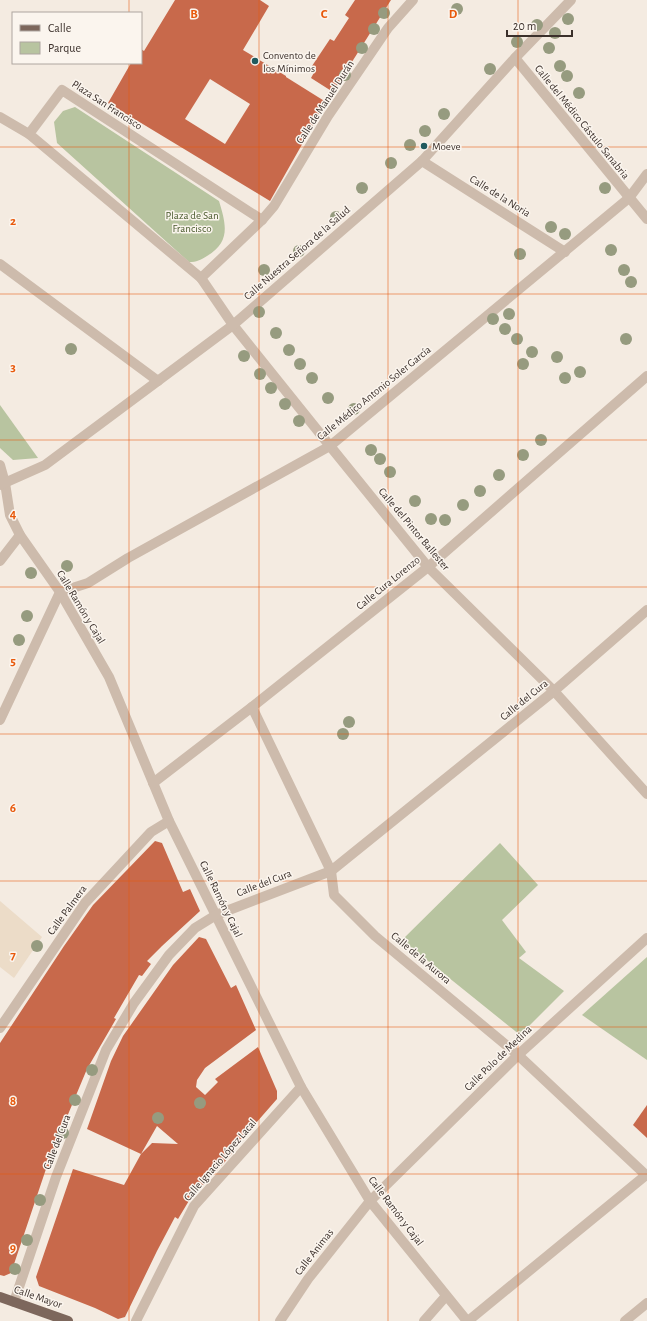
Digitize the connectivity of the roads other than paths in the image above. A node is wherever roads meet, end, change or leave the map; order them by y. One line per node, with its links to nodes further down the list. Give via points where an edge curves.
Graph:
1 (413, 0): 10 (street, Calle de Manuel Durán, via 388,28 328,116 274,206)
2 (571, 0): 3 (street, Calle Nuestra Señora de la Salud)
3 (515, 58): 6 (street, Calle Nuestra Señora de la Salud); 8 (street, Calle del Médico Cástulo Sanabria)
4 (0, 117): 5 (street)
5 (29, 134): 10 (street, Plaza San Francisco, via 62,90); 13 (street)
6 (422, 161): 11 (street, Calle de la Noria); 14 (street, Calle Nuestra Señora de la Salud)
7 (647, 174): 8 (street, Calle Médico Antonio Soler García)
8 (629, 198): 9 (street, Calle del Médico Cástulo Sanabria); 11 (street, Calle Médico Antonio Soler García)
9 (647, 219)
10 (262, 220): 13 (street)
11 (565, 252): 17 (street, Calle Médico Antonio Soler García)
12 (0, 264): 16 (street)
13 (200, 278): 14 (street, Calle del Pintor Ballester)
14 (233, 325): 16 (street, Calle Nuestra Señora de la Salud); 17 (street, Calle del Pintor Ballester)
15 (647, 376): 22 (street, Calle Cura Lorenzo)
16 (158, 381): 19 (street, Calle Nuestra Señora de la Salud, via 45,465)
17 (330, 446): 22 (street, Calle del Pintor Ballester); 23 (street, Calle Médico Antonio Soler García, via 128,558 88,583)
18 (0, 465): 19 (street, Calle Ramón y Cajal)
19 (2, 484): 20 (street, Calle Ramón y Cajal, via 10,515)
20 (20, 535): 21 (street); 23 (street, Calle Ramón y Cajal)
21 (0, 561)
22 (428, 567): 25 (street, Calle del Pintor Ballester); 26 (street, Calle Cura Lorenzo)
23 (60, 592): 27 (street); 30 (street, Calle Ramón y Cajal, via 109,677)
24 (647, 610): 25 (street, Calle del Cura)
25 (554, 691): 28 (street, Calle del Pintor Ballester); 33 (street, Calle del Cura)
26 (252, 706): 30 (street, Calle Cura Lorenzo); 33 (street, Calle de la Aurora)
27 (0, 720)
28 (636, 782): 29 (street); 31 (street, Calle del Pintor Ballester)
29 (647, 782)
30 (153, 783): 32 (street, Calle Ramón y Cajal)
31 (647, 794)
32 (169, 821): 34 (street, Calle Ramón y Cajal); 36 (street, Calle Palmera, via 151,832 85,903)
33 (331, 871): 34 (street, Calle del Cura); 37 (street, Calle de la Aurora, via 334,895 375,936)
34 (216, 915): 38 (street, Calle Ramón y Cajal); 43 (street, Calle del Cura, via 195,928 169,955 134,1003 106,1050 56,1177)
35 (647, 938): 37 (street, Calle Polo de Medina)
36 (0, 1028)
37 (518, 1055): 39 (street, Calle de la Aurora); 40 (street, Calle Polo de Medina)
38 (301, 1087): 40 (street, Calle Ramón y Cajal); 46 (street, Calle Ignacio López Lacal, via 194,1206)
39 (647, 1176): 49 (street)
40 (370, 1201): 41 (street, Calle Ramón y Cajal); 47 (street, Calle Animas, via 308,1278)
41 (446, 1296): 48 (street); 49 (street, Calle Ramón y Cajal)
42 (0, 1297): 43 (main road, Calle Mayor)
43 (14, 1302): 45 (main road, Calle Mayor)
44 (647, 1304): 50 (street)
45 (68, 1321)
46 (136, 1321)
47 (280, 1321)
48 (424, 1321)
49 (468, 1321)
50 (625, 1321)

